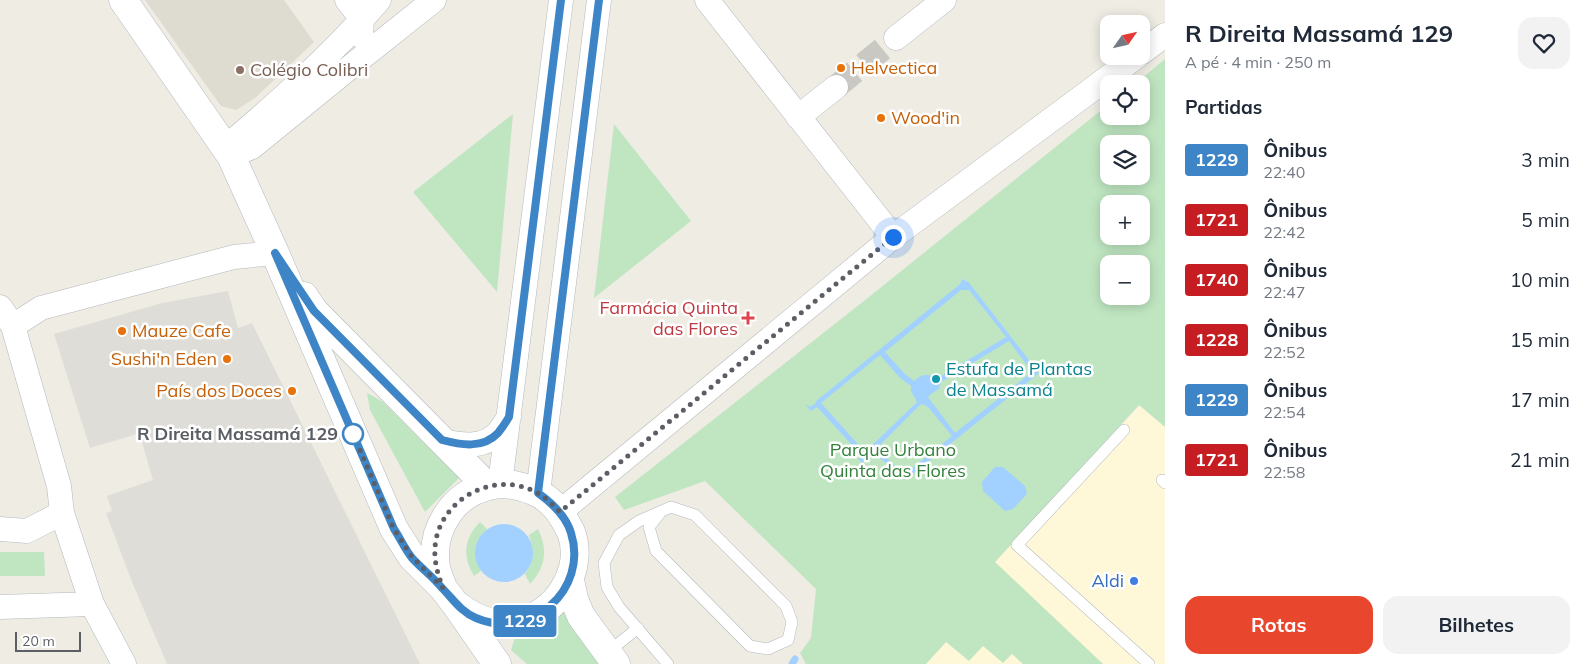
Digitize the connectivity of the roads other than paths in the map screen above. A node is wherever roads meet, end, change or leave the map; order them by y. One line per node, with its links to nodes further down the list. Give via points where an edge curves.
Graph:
1 (123, 0): 16 (main road)
2 (379, 0): 8 (street)
3 (434, 0): 12 (street)
4 (561, 0): 20 (street)
5 (599, 0): 24 (street)
6 (707, 0): 15 (street)
7 (944, 0): 10 (street)
8 (352, 5): 12 (street); 16 (street, via 283,99)
9 (1165, 35): 11 (street)
10 (896, 38)
11 (1150, 46)
12 (365, 54): 16 (street, via 252,147)
13 (1125, 65): 17 (street)
14 (836, 87): 15 (street)
15 (798, 116): 17 (street)
16 (228, 152): 18 (main road)
17 (893, 237): 25 (street)
18 (275, 253): 19 (street, via 234,257); 22 (main road, via 314,311); 30 (main road, via 394,529 412,557)
19 (7, 316): 27 (street, via 59,486)
20 (509, 417): 22 (street, via 497,434 480,444 463,445); 23 (street)
21 (1124, 430): 38 (lane, via 1017,545)
22 (442, 440): 23 (main road)
23 (494, 485): 24 (main road, via 520,486); 30 (main road, via 468,494 451,508 440,526 434,547 436,568)
24 (538, 493): 25 (main road)
25 (560, 512): 29 (main road, via 571,533 574,557)
26 (660, 512): 26 (lane, via 649,527 656,552 750,646 768,649 788,640 792,622 786,606 695,515 671,507); 33 (lane, via 638,521 619,535 604,563 607,587)
27 (62, 513): 28 (street, via 27,531); 31 (street)
28 (0, 530)
29 (570, 580): 30 (main road, via 558,599 541,614 520,623 497,624 475,618); 34 (main road, via 581,616)
30 (450, 597): 36 (main road)
31 (92, 604): 32 (street); 35 (street)
32 (0, 607)
33 (638, 628): 34 (lane); 37 (lane)
34 (611, 658)
35 (124, 664)
36 (497, 664)
37 (668, 664)
38 (1149, 664)

